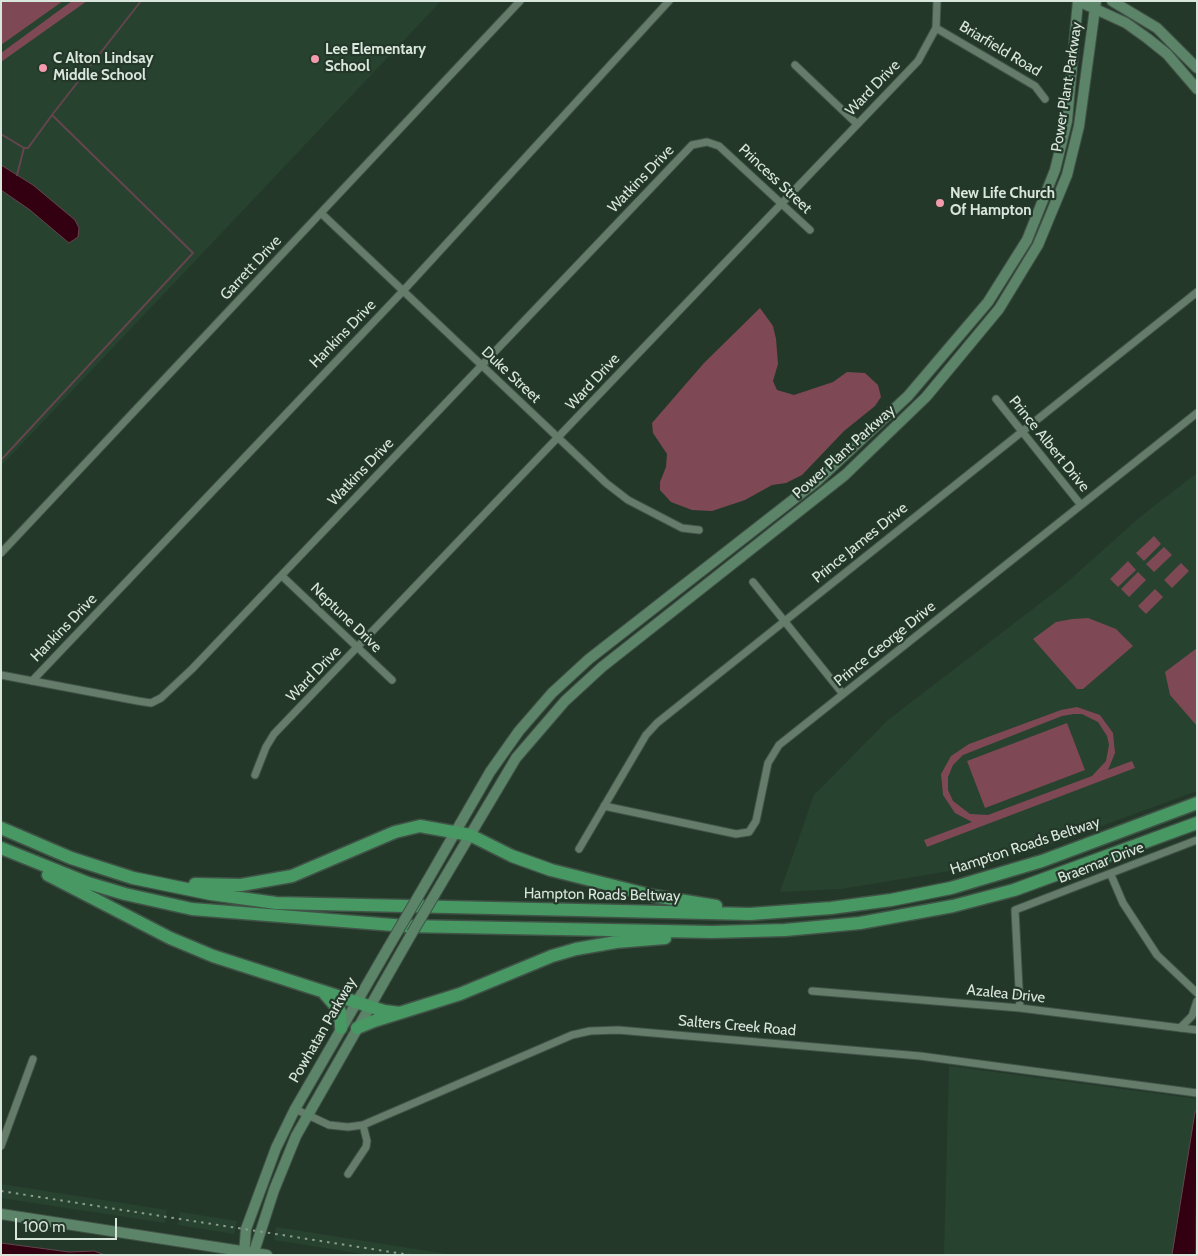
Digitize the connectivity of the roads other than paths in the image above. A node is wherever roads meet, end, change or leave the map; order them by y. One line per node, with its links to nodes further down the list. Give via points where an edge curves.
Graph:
1 (520, 1): 15 (street, Garrett Drive)
2 (669, 1): 17 (street, Hankins Drive)
3 (937, 1): 7 (street, Ward Drive)
4 (1078, 1): 6 (main road); 40 (main road, Power Plant Parkway, via 1067,121 1054,170 1026,240 988,302 908,396 817,481 589,659 552,693 504,751)
5 (1112, 1): 9 (main road, via 1156,28)
6 (1096, 5): 10 (main road, via 1157,46); 41 (main road, Power Plant Parkway, via 1079,126 1059,199 1026,267 984,329 926,397 845,474 602,667 565,701 516,758)
7 (936, 28): 11 (street, Briarfield Road, via 1035,86); 12 (street, Ward Drive, via 918,61)
8 (795, 65): 12 (street)
9 (1197, 68)
10 (1197, 89)
11 (1045, 99)
12 (857, 124): 14 (street, Ward Drive)
13 (692, 145): 14 (street, Princess Street, via 707,142 719,146); 19 (street, Watkins Drive)
14 (780, 204): 16 (street, Princess Street); 23 (street, Ward Drive)
15 (322, 214): 17 (street, Duke Street); 26 (street, Garrett Drive)
16 (810, 230)
17 (403, 291): 19 (street, Duke Street); 33 (street, Hankins Drive)
18 (1197, 292): 22 (street, Prince James Drive)
19 (482, 367): 23 (street, Duke Street); 27 (street, Watkins Drive)
20 (996, 399): 22 (street, Prince Albert Drive)
21 (1197, 413): 24 (street, Prince George Drive)
22 (1022, 431): 24 (street, Prince Albert Drive); 29 (street, Prince James Drive)
23 (558, 438): 25 (street, Duke Street, via 628,500 682,528); 30 (street, Ward Drive)
24 (1081, 505): 34 (street, Prince George Drive)
25 (699, 530)
26 (1, 553)
27 (282, 576): 30 (street, Neptune Drive); 33 (street, Watkins Drive, via 192,669 161,698 151,703)
28 (753, 582): 29 (street)
29 (784, 621): 34 (street); 37 (street, Prince James Drive, via 651,729)
30 (358, 649): 32 (street, Neptune Drive); 35 (street, Ward Drive, via 274,734)
31 (1, 675): 33 (street, Watkins Drive)
32 (392, 680)
33 (32, 681)
34 (843, 694): 37 (street, Prince George Drive, via 775,749 768,763 756,821 749,832 736,834)
35 (255, 775)
36 (1197, 803): 47 (highway, Hampton Roads Beltway, via 1042,861 951,888 831,908)
37 (604, 806): 44 (street, Prince James Drive)
38 (1197, 823): 48 (highway, via 1014,890 953,906 832,927)
39 (1, 828): 46 (highway, Hampton Roads Beltway, via 72,858)
40 (455, 831): 41 (highway); 46 (highway, via 420,826 407,828 307,871 254,884 217,886); 53 (main road, Powhatan Parkway, bridge)
41 (470, 835): 47 (highway, via 512,856 551,870 654,896 691,904 730,907); 54 (main road, Powhatan Parkway, bridge)
42 (1197, 840): 45 (street, Braemar Drive)
43 (1, 849): 48 (highway, via 88,883 192,909 406,926); 50 (highway, via 170,938)
44 (579, 849)
45 (1110, 875): 51 (street, via 1123,903 1153,949); 55 (street, Braemar Drive, via 1015,910)
46 (133, 878): 47 (highway, Hampton Roads Beltway, via 276,903)
47 (750, 914)
48 (712, 932): 56 (highway, via 576,949 460,994)
49 (812, 991): 55 (street, Azalea Drive)
50 (323, 992): 53 (highway); 57 (highway, via 340,1011)
51 (1197, 994)
52 (1197, 1001): 59 (street, via 1192,1016)
53 (356, 1002): 54 (highway); 57 (main road, Powhatan Parkway)
54 (369, 1006): 56 (highway, via 392,1013); 58 (main road, Powhatan Parkway)
55 (1020, 1008): 59 (street, Azalea Drive)
56 (400, 1012): 58 (highway)
57 (341, 1028): 63 (main road, Powhatan Parkway)
58 (357, 1028): 64 (main road, Powhatan Parkway)
59 (1180, 1028): 60 (street, Azalea Drive)
60 (1197, 1030)
61 (33, 1059): 66 (street)
62 (1197, 1093): 65 (street, Salters Creek Road, via 920,1056 618,1030 590,1031 572,1035)
63 (295, 1109): 64 (street, Salters Creek Road); 69 (main road, Powhatan Parkway, via 262,1182 246,1229)
64 (306, 1115): 65 (street, Salters Creek Road, via 338,1127); 69 (main road, Powhatan Parkway)
65 (363, 1125): 67 (street, via 366,1148)
66 (1, 1146)
67 (348, 1174)
68 (1, 1214): 69 (main road)
69 (249, 1253): 70 (main road)
70 (267, 1255)

